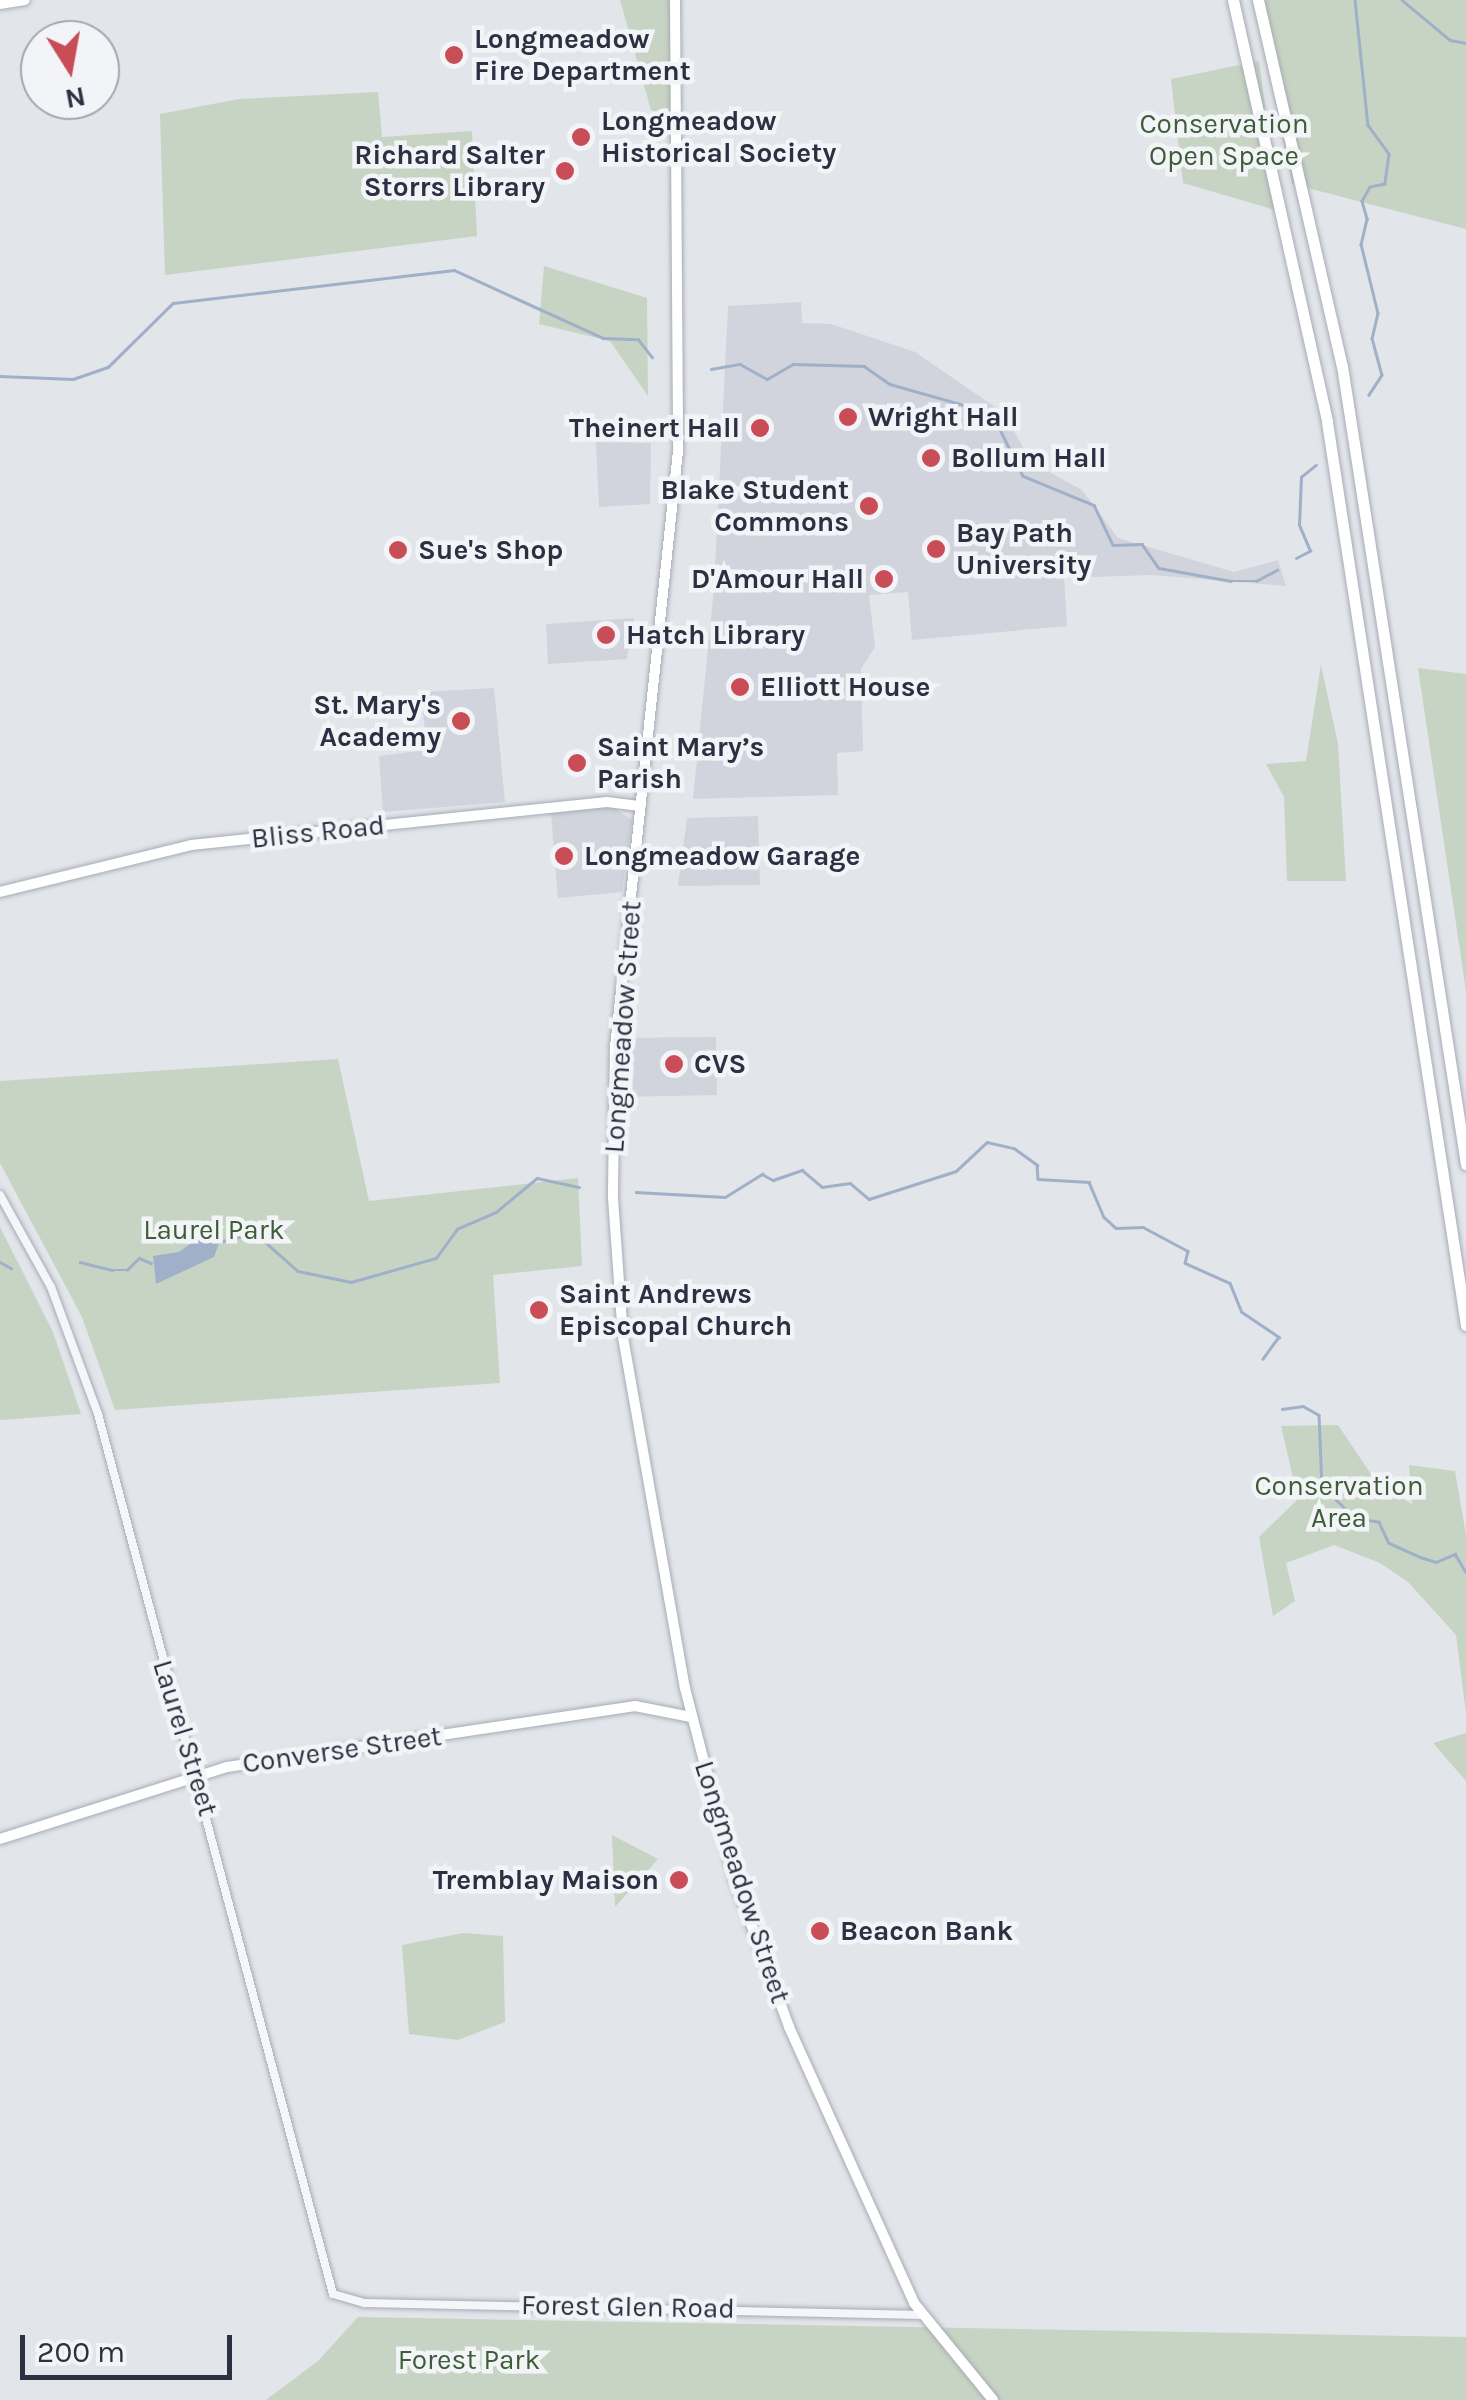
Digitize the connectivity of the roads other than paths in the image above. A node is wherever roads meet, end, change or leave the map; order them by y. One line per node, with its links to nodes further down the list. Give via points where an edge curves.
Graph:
1 (24, 0): 5 (main road)
2 (675, 0): 6 (main road, Longmeadow Street, via 678,450)
3 (1234, 0): 10 (highway, via 1310,332)
4 (1258, 0): 8 (highway, via 1335,330)
5 (0, 4)
6 (641, 806): 7 (main road, Bliss Road, via 606,802 190,845); 11 (main road, Longmeadow Street, via 615,1046 614,1227 634,1416)
7 (0, 892)
8 (1466, 1164)
9 (0, 1195): 12 (street, Laurel Street, via 45,1275 84,1370)
10 (1466, 1325)
11 (691, 1717): 12 (main road, Converse Street, via 634,1706); 15 (main road, Longmeadow Street, via 725,1851 782,2008)
12 (197, 1775): 13 (main road, Converse Street); 14 (street, Laurel Street)
13 (0, 1839)
14 (334, 2294): 15 (street, Forest Glen Road, via 365,2303)
15 (924, 2315): 16 (main road, Longmeadow Street)
16 (993, 2400)

